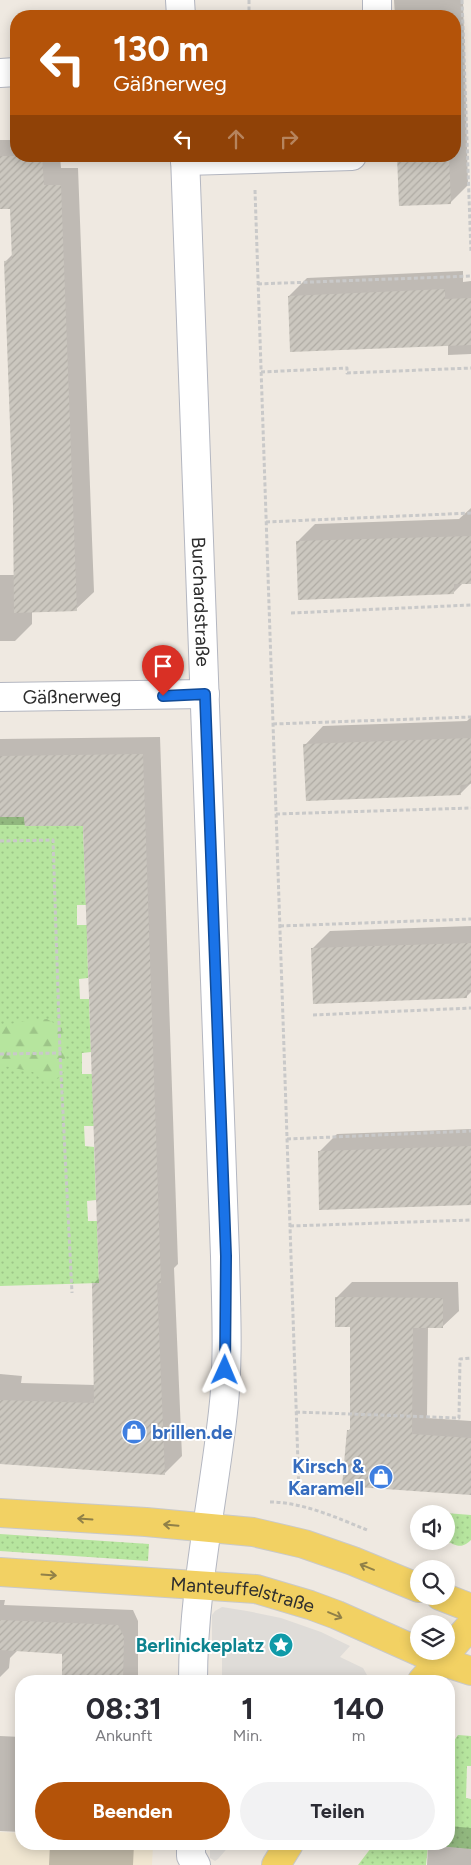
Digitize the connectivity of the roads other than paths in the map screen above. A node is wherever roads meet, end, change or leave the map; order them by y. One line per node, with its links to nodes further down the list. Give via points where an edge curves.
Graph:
1 (185, 162): 2 (street, Burchardstraße)
2 (205, 694): 3 (street, Gäßnerweg); 5 (street, Burchardstraße, via 226,1256 224,1409)
3 (0, 698)
4 (0, 1513): 5 (main road, one-way to 4)
5 (208, 1528): 7 (main road, one-way to 5, via 304,1544 253,1532); 8 (street, Burchardstraße)
6 (0, 1572): 8 (main road, Manteuffelstraße, one-way to 8)
7 (410, 1584)
8 (199, 1585): 12 (main road, Manteuffelstraße, one-way to 12, via 256,1589 310,1605); 14 (street, Burchardstraße)
9 (455, 1602): 10 (main road)
10 (471, 1608)
11 (471, 1625): 12 (main road)
12 (440, 1661): 13 (main road, Manteuffelstraße); 15 (main road)
13 (471, 1672)
14 (193, 1675)
15 (427, 1675)
16 (192, 1850): 18 (street)
17 (285, 1850): 19 (main road)
18 (196, 1865)
19 (276, 1865)

